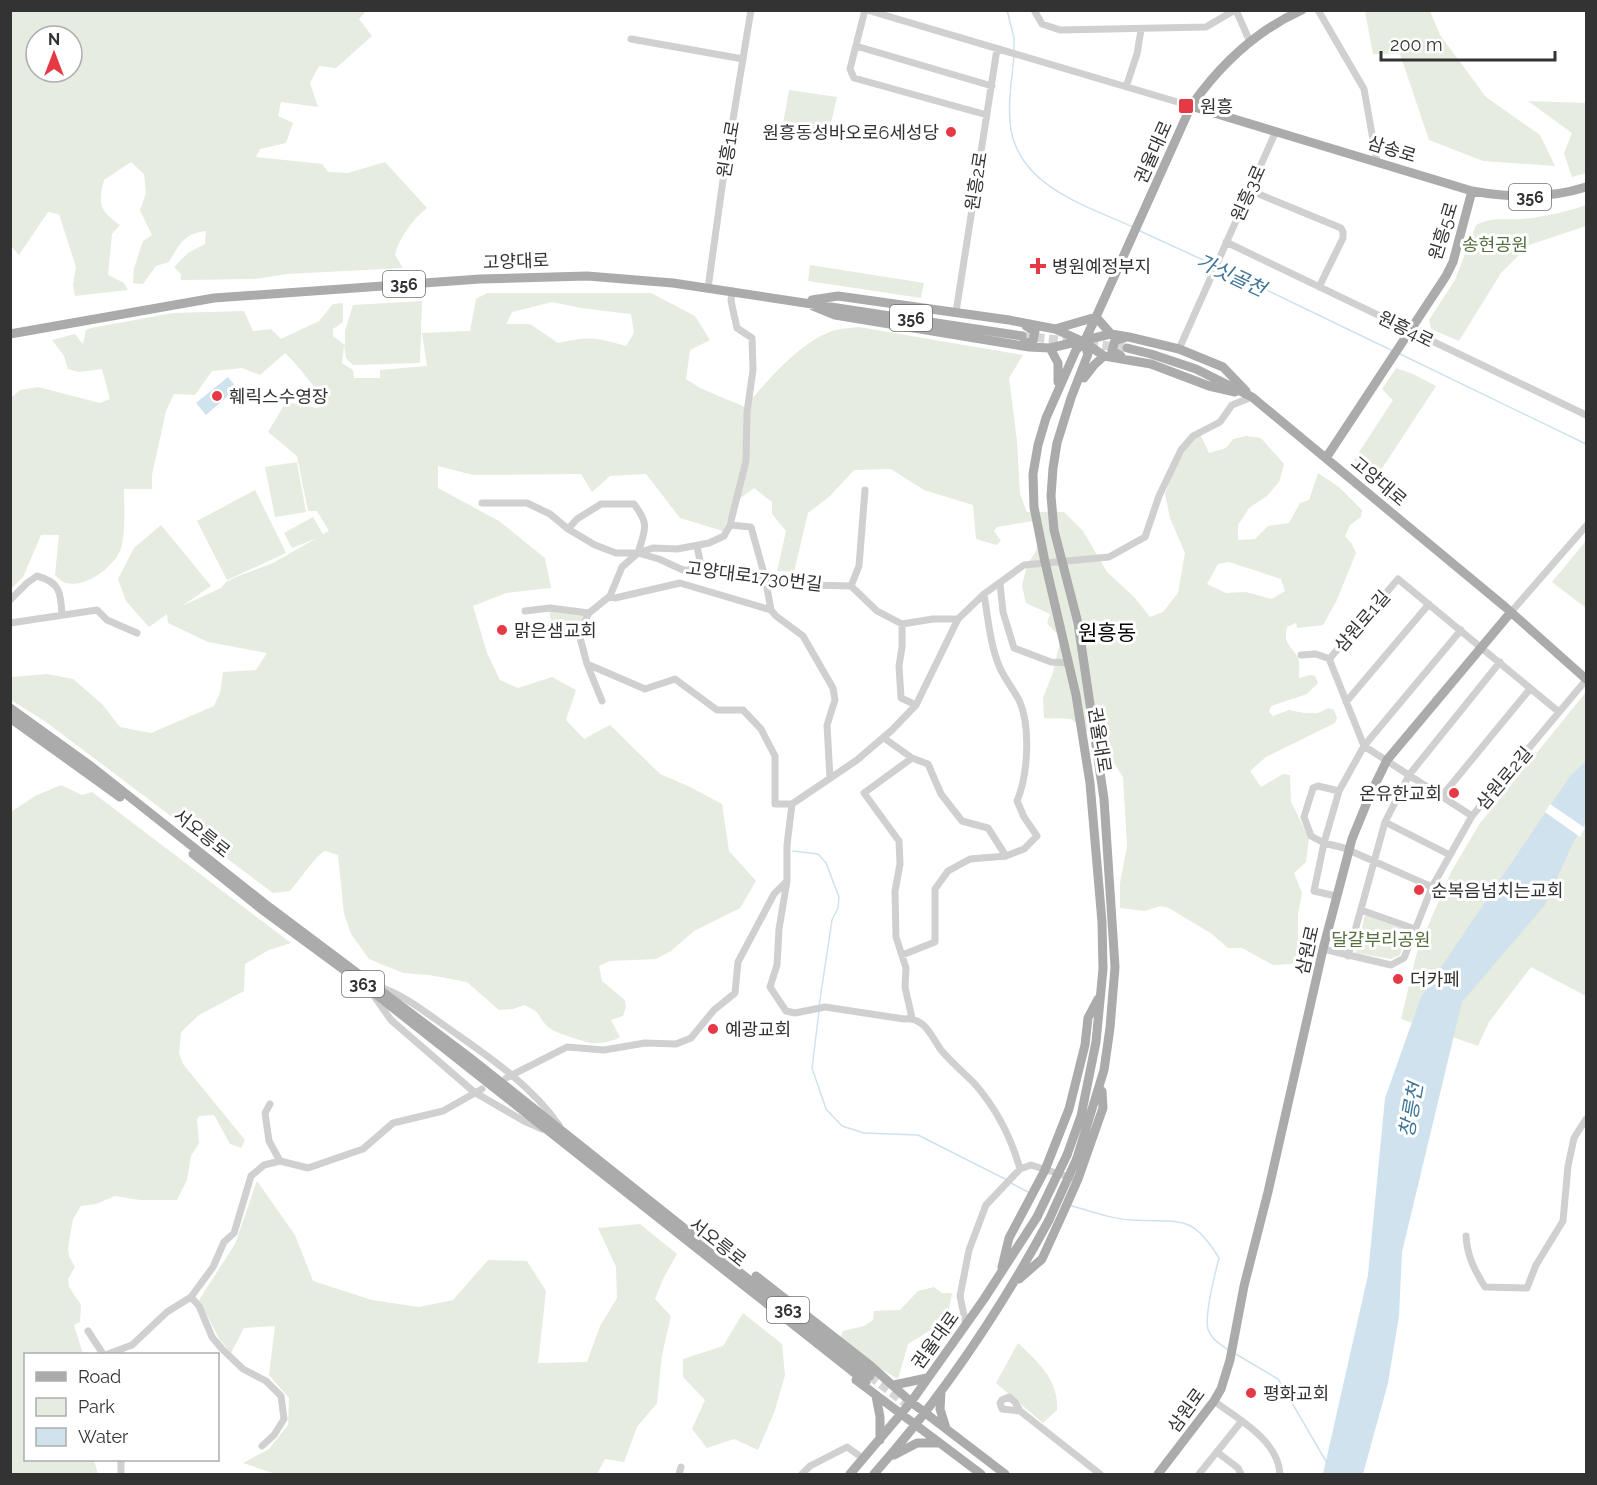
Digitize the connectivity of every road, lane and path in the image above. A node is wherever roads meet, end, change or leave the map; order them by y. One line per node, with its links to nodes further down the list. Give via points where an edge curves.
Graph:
1 (751, 10): 12 (street, 원흥1로)
2 (866, 10): 10 (street); 11 (street)
3 (1034, 10): 7 (street, via 1042,24 1060,30)
4 (1235, 10): 7 (street, via 1206,27); 9 (street)
5 (1302, 10): 9 (main road, 권율대로)
6 (1318, 10): 18 (street, via 1364,89)
7 (1141, 30): 14 (street)
8 (631, 39): 12 (street)
9 (1250, 42): 15 (main road, 권율대로, via 1212,76)
10 (856, 46): 13 (street); 16 (street, via 850,69 854,78)
11 (998, 49): 13 (street, 원흥2로); 14 (street)
12 (743, 59): 24 (street, 원흥1로)
13 (992, 86): 16 (street, 원흥2로)
14 (1126, 87): 15 (street)
15 (1191, 106): 17 (main road, 삼송로); 28 (main road, 권율대로)
16 (987, 115): 27 (street, 원흥2로)
17 (1276, 132): 18 (main road, 삼송로); 20 (street, 원흥3로)
18 (1377, 162): 21 (main road, 삼송로)
19 (1587, 187): 21 (main road, 삼송로 / 356, via 1522,197)
20 (1249, 190): 22 (street, 원흥3로); 23 (street, via 1344,232)
21 (1472, 191): 33 (main road, 원흥5로, via 1453,261)
22 (1226, 242): 23 (street, 원흥4로); 38 (street, 원흥3로)
23 (1319, 287): 33 (street, 원흥4로)
24 (708, 288): 25 (main road, 고양대로 / 356); 31 (main road, 고양대로 / 356, via 587,276 480,279 214,298)
25 (732, 291): 26 (main road, 고양대로 / 356); 48 (street, via 737,328 752,338 753,370 746,461)
26 (800, 301): 27 (main road, via 838,296); 35 (main road, 고양대로 / 356)
27 (956, 312): 29 (main road)
28 (1096, 317): 30 (main road); 32 (main road); 36 (main road, 권율대로)
29 (1021, 322): 30 (main road); 35 (main road, via 1035,331 1033,341)
30 (1055, 329): 36 (main road)
31 (10, 334)
32 (1112, 334): 34 (main road); 36 (main road, 고양대로)
33 (1408, 335): 44 (street, 원흥4로); 45 (main road, 원흥5로)
34 (1129, 337): 38 (main road); 39 (main road, via 1115,340 1112,351)
35 (1020, 340): 37 (main road, 고양대로)
36 (1084, 342): 37 (main road, 고양대로); 40 (main road); 41 (main road, 권율대로, via 1076,350); 43 (main road, 권율대로, via 1088,354)
37 (1050, 348): 41 (main road, via 1058,363)
38 (1179, 349): 42 (main road, via 1223,367)
39 (1126, 353): 40 (main road, 고양대로); 42 (main road, 고양대로, via 1159,356 1197,369)
40 (1104, 356): 43 (main road, via 1088,371)
41 (1056, 394): 54 (main road, 권율대로, via 1038,445 1033,474 1034,507)
42 (1252, 397): 45 (main road, 고양대로); 53 (street, via 1234,404 1220,422 1193,436 1180,450 1145,537 1109,557)
43 (1071, 398): 53 (main road, 권율대로, via 1057,443 1051,496)
44 (1587, 415)
45 (1326, 458): 65 (main road, 고양대로)
46 (865, 490): 58 (street, via 859,566)
47 (482, 503): 50 (street, 고양대로1730번길, via 527,503 550,514)
48 (730, 525): 51 (street, via 724,536); 56 (street, via 751,527)
49 (1587, 526): 65 (street)
50 (567, 529): 52 (street, 고양대로1730번길, via 616,553); 52 (street, via 602,504 634,504 644,517 645,528)
51 (698, 546): 52 (street, via 653,548); 55 (street)
52 (638, 553): 55 (street, 고양대로1730번길, via 683,570); 60 (street, via 622,567)
53 (1061, 561): 54 (street); 115 (main road, 권율대로, via 1078,623 1104,799 1110,873 1115,967)
54 (1045, 562): 57 (street, via 1024,566); 77 (main road, 권율대로)
55 (702, 571): 56 (street, 고양대로1730번길)
56 (765, 577): 58 (street, 고양대로1730번길, via 810,585); 63 (street)
57 (1000, 584): 59 (street); 77 (street, via 1003,612 1014,648 1051,662)
58 (851, 586): 70 (street, via 877,611)
59 (984, 594): 68 (street); 101 (street, via 1000,667 1020,702 1026,763 1017,801 1036,836 1024,849)
60 (610, 596): 63 (street, via 680,583); 66 (street)
61 (10, 600): 67 (street, via 37,576 50,580 61,594)
62 (1429, 604): 71 (street, 삼원로1길); 75 (street, 삼원로1길, via 1398,579); 82 (street)
63 (771, 610): 92 (street, via 803,636 833,688 835,700 827,725)
64 (525, 611): 66 (street, via 550,608)
65 (1511, 612): 73 (main road, 삼원로); 79 (main road, 고양대로)
66 (589, 613): 78 (street, via 579,634)
67 (62, 615): 69 (street); 72 (street, via 97,610 107,620)
68 (958, 619): 70 (street); 83 (street)
69 (10, 623)
70 (902, 624): 83 (street, via 901,698)
71 (1461, 630): 73 (street, 삼원로1길); 88 (street)
72 (137, 633)
73 (1482, 647): 76 (street); 90 (main road, 삼원로)
74 (1301, 655): 75 (street, via 1316,654)
75 (1330, 659): 82 (street, 삼원로1길)
76 (1500, 662): 80 (street); 91 (street)
77 (1069, 663): 112 (main road, 권율대로, via 1090,783 1102,922)
78 (587, 664): 81 (street); 95 (street, via 645,689 675,679 717,710 743,710 761,729 775,756 775,804)
79 (1587, 680): 85 (street, 삼원로2길)
80 (1530, 689): 85 (street); 94 (street, 삼원로2길)
81 (602, 701)
82 (1346, 702): 88 (street, 삼원로1길)
83 (916, 705): 87 (street)
84 (10, 708): 111 (main road, 서오릉로 / 363, via 92,767)
85 (1559, 712): 96 (street, 삼원로2길)
86 (10, 718): 111 (main road, 서오릉로 / 363)
87 (884, 738): 89 (street); 92 (street)
88 (1364, 746): 90 (street); 93 (street)
89 (912, 758): 101 (street, via 928,764 940,794 962,820 988,828); 109 (street, via 864,793 898,841 896,937)
90 (1387, 760): 91 (street, 삼원로2길); 99 (main road, 삼원로)
91 (1409, 775): 94 (street, 삼원로2길); 97 (street)
92 (830, 778): 95 (street)
93 (1339, 791): 98 (street); 98 (street, via 1313,788 1304,817 1311,836)
94 (1442, 797): 96 (street, 삼원로2길)
95 (792, 804): 103 (street)
96 (1472, 816): 100 (street)
97 (1385, 822): 100 (street); 102 (street)
98 (1324, 843): 99 (street); 105 (street, via 1314,891)
99 (1348, 851): 102 (street); 105 (main road, 삼원로)
100 (1450, 855): 104 (street)
101 (1006, 856): 109 (street, via 970,859 948,871 935,889 935,942)
102 (1375, 864): 104 (street); 106 (street)
103 (787, 880): 113 (street, via 777,965 770,987 786,1011 819,1008); 114 (street, via 774,894 738,962 735,993 714,1010 691,1038 676,1044 645,1043 604,1050 567,1047)
104 (1432, 887): 107 (street)
105 (1336, 896): 108 (main road, 삼원로)
106 (1361, 910): 107 (street); 110 (street)
107 (1415, 929): 110 (street, via 1404,958 1391,965)
108 (1323, 949): 110 (street); 140 (main road, 삼원로, via 1230,1360)
109 (902, 955): 113 (street)
110 (1348, 956)
111 (371, 987): 114 (street, 서오릉로, via 400,996); 117 (street, 서오릉로, via 391,1020); 120 (main road, 서오릉로 / 363); 121 (main road, 서오릉로 / 363)
112 (1101, 994): 124 (main road, via 1088,1018 1069,1109); 129 (main road, 권율대로, bridge, via 1081,1116 1037,1217)
113 (912, 1018): 123 (street, via 926,1027 998,1116 1013,1144)
114 (510, 1076): 121 (street, 서오릉로, via 546,1108)
115 (1101, 1079): 125 (main road, via 1102,1108); 130 (main road, 권율대로, bridge, via 1077,1158)
116 (482, 1089): 117 (street)
117 (474, 1092): 120 (street, 서오릉로); 122 (street, via 443,1111 393,1123 363,1149 308,1168)
118 (270, 1104): 122 (street, via 265,1113 269,1141)
119 (1587, 1119): 126 (street, via 1574,1138 1563,1221 1527,1288 1485,1287 1475,1271)
120 (548, 1131): 128 (main road, 서오릉로 / 363)
121 (564, 1132): 127 (main road, 서오릉로 / 363)
122 (280, 1161): 131 (street, via 264,1165 250,1176 234,1233 224,1242)
123 (1020, 1169): 124 (street, via 1031,1165); 132 (street, via 986,1205 969,1250 960,1296)
124 (1045, 1170): 125 (street); 129 (main road, via 1009,1238)
125 (1078, 1179): 130 (main road, via 1042,1259)
126 (1466, 1236)
127 (706, 1245): 128 (main road, 서오릉로 / 363, via 868,1379); 137 (main road, via 759,1279)
128 (710, 1258): 139 (main road)
129 (1000, 1276): 132 (main road, 권율대로)
130 (1012, 1284): 138 (main road, 권율대로)
131 (191, 1298): 135 (street, via 167,1312 132,1346); 150 (street, via 222,1349 281,1396 284,1419)
132 (966, 1325): 136 (main road, 권율대로)
133 (87, 1331): 134 (street)
134 (105, 1353)
135 (109, 1353)
136 (927, 1378): 137 (main road); 141 (main road, 권율대로)
137 (894, 1385): 141 (main road)
138 (942, 1390): 143 (main road, 권율대로); 147 (main road, via 941,1412)
139 (876, 1396): 144 (main road); 148 (main road)
140 (1214, 1401): 145 (street); 160 (main road, 삼원로)
141 (911, 1402): 143 (main road); 144 (main road, 권율대로)
142 (1020, 1411): 159 (street)
143 (925, 1413): 146 (main road, 권율대로); 147 (main road)
144 (900, 1414): 146 (main road); 148 (main road, 권율대로)
145 (1241, 1422): 151 (street); 163 (street, via 1268,1443)
146 (915, 1426): 149 (main road); 153 (main road, 권율대로)
147 (947, 1430): 158 (main road)
148 (879, 1440): 152 (main road, 권율대로)
149 (940, 1444): 153 (main road, via 917,1443); 157 (main road)
150 (262, 1446)
151 (1217, 1452): 161 (street); 162 (street)
152 (864, 1459): 154 (street, via 847,1447); 155 (main road, 권율대로)
153 (887, 1459): 156 (main road, 권율대로)
154 (802, 1474)
155 (850, 1474)
156 (874, 1474)
157 (981, 1474)
158 (1005, 1474)
159 (1100, 1474)
160 (1158, 1474)
161 (1199, 1474)
162 (1242, 1474)
163 (1280, 1474)

